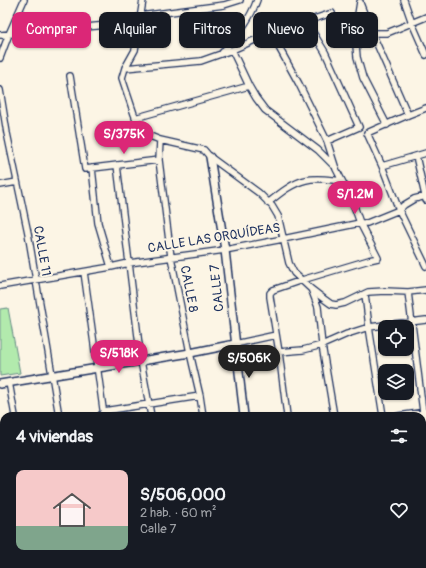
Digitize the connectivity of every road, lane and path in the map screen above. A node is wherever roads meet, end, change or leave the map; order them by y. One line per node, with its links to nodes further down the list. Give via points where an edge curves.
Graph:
1 (24, 0): 14 (street)
2 (143, 0): 7 (street)
3 (240, 0): 9 (street)
4 (257, 0): 22 (street, via 242,29)
5 (404, 0): 11 (street)
6 (360, 1): 8 (street); 32 (street, via 355,32 357,57 363,78)
7 (141, 12)
8 (364, 12)
9 (171, 14)
10 (426, 17): 11 (street)
11 (412, 23): 13 (street, via 387,33); 23 (street)
12 (99, 24): 14 (street)
13 (378, 33)
14 (9, 34): 15 (street); 24 (street)
15 (0, 35)
16 (253, 41): 21 (street)
17 (318, 41): 34 (street, via 359,127)
18 (378, 47): 30 (street)
19 (135, 48): 25 (street)
20 (279, 48): 34 (street)
21 (232, 50): 22 (street); 27 (street)
22 (222, 54): 25 (street, via 201,61)
23 (426, 55)
24 (0, 58)
25 (125, 68): 31 (street, via 122,78)
26 (70, 76): 41 (street, via 85,169)
27 (249, 86): 31 (street); 42 (street, via 266,110 318,150)
28 (0, 90): 44 (street, CALLE 11)
29 (426, 108): 30 (street)
30 (408, 115): 32 (street)
31 (135, 118): 33 (street, via 146,134)
32 (387, 125): 40 (street, via 367,133)
33 (160, 140): 37 (street, via 204,150); 38 (street, CALLE 8)
34 (327, 141): 42 (street)
35 (426, 153): 36 (street)
36 (416, 156): 40 (street); 46 (street)
37 (210, 157): 47 (street); 51 (street, CALLE 7)
38 (159, 160): 39 (street); 52 (street, CALLE 8)
39 (117, 165): 41 (street); 53 (street)
40 (382, 166): 48 (street)
41 (92, 168): 55 (street, via 98,223)
42 (336, 169): 43 (street)
43 (342, 181): 47 (street, via 305,180); 49 (street)
44 (17, 182): 45 (street); 57 (street, CALLE 11)
45 (0, 185)
46 (426, 198): 48 (street, CALLE LAS ORQUÍDEAS, via 414,199)
47 (268, 203): 50 (street, via 278,216)
48 (399, 210): 49 (street, CALLE LAS ORQUÍDEAS, via 367,223); 54 (street)
49 (360, 223): 50 (street, CALLE LAS ORQUÍDEAS); 58 (street, via 378,258)
50 (283, 239): 51 (street, CALLE LAS ORQUÍDEAS); 58 (street, via 289,263 294,273)
51 (224, 250): 52 (street, CALLE LAS ORQUÍDEAS); 71 (street, CALLE 7)
52 (171, 257): 53 (street, CALLE LAS ORQUÍDEAS); 74 (street, CALLE 8)
53 (129, 262): 55 (street, CALLE LAS ORQUÍDEAS); 75 (street)
54 (426, 266)
55 (111, 267): 56 (street, CALLE LAS ORQUÍDEAS)
56 (84, 272): 57 (street, CALLE LAS ORQUÍDEAS); 76 (street)
57 (36, 280): 59 (street, CALLE LAS ORQUÍDEAS); 77 (street, CALLE 11)
58 (302, 280): 60 (street); 69 (street, via 270,293)
59 (0, 286)
60 (311, 289): 63 (street, via 336,305); 72 (street, via 318,307)
61 (426, 290): 62 (street)
62 (408, 292): 63 (street); 64 (street)
63 (365, 294): 68 (street)
64 (412, 320)
65 (426, 320): 66 (street)
66 (414, 321)
67 (378, 326): 68 (street)
68 (369, 327): 72 (street); 91 (street)
69 (276, 335): 71 (street); 73 (street)
70 (414, 335): 92 (street)
71 (235, 344): 74 (street); 88 (street, CALLE 7)
72 (322, 345): 73 (street); 90 (street)
73 (279, 352): 89 (street)
74 (190, 353): 75 (street); 80 (street, CALLE 8)
75 (141, 361): 76 (street); 81 (street)
76 (97, 368): 77 (street); 84 (street)
77 (53, 375): 78 (street); 83 (street, CALLE 11)
78 (9, 382): 79 (street); 82 (street)
79 (0, 384)
80 (200, 396): 81 (street); 87 (street, CALLE 8)
81 (149, 403): 85 (street); 86 (street)
82 (14, 412)
83 (58, 412)
84 (103, 412)
85 (111, 412)
86 (150, 412)
87 (202, 412)
88 (244, 412)
89 (286, 412)
90 (333, 412)
91 (382, 412)
92 (425, 412)

